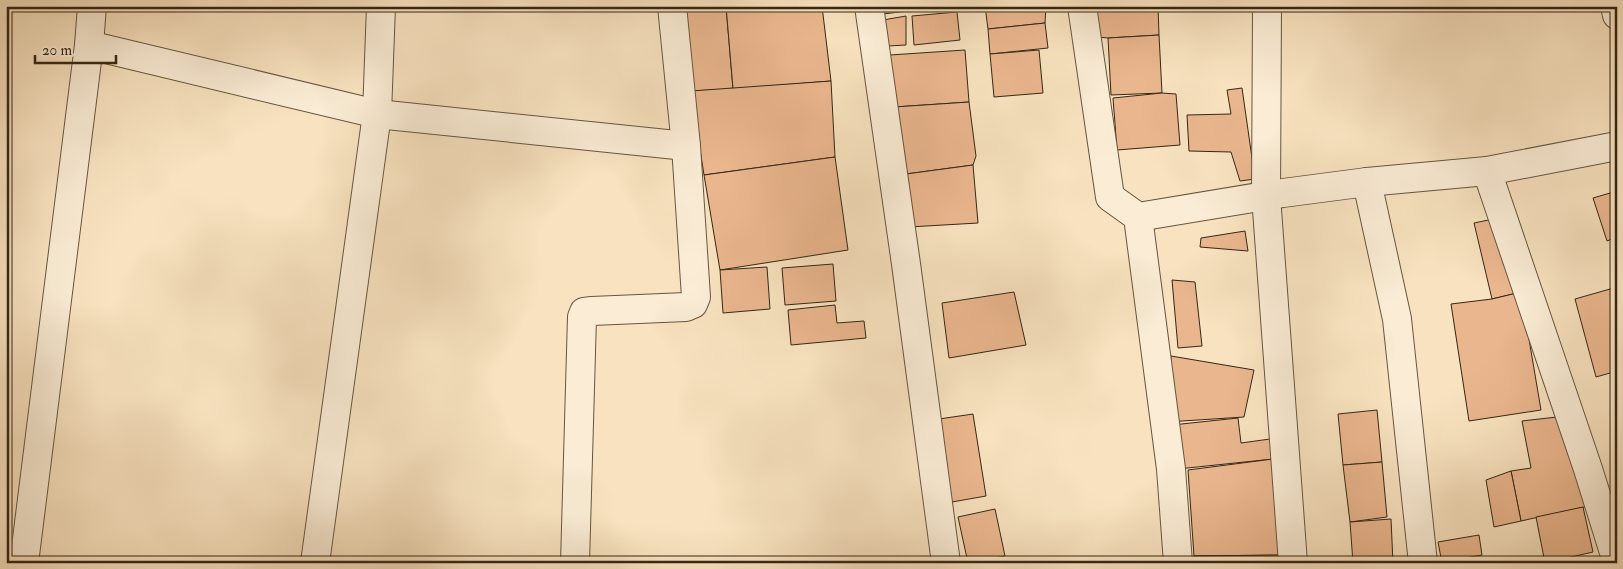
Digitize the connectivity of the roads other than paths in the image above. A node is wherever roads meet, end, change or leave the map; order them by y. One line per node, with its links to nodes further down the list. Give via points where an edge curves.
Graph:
1 (92, 6): 9 (street)
2 (381, 6): 10 (street)
3 (672, 6): 11 (street)
4 (869, 6): 21 (street)
5 (1082, 6): 16 (street, via 1110,197)
6 (1266, 6): 15 (street)
7 (1615, 6): 8 (street)
8 (1617, 15)
9 (89, 45): 10 (street); 18 (street)
10 (377, 114): 11 (street); 19 (street)
11 (686, 146): 20 (street, via 694,304 592,311 584,312 582,317)
12 (1617, 146): 13 (street)
13 (1487, 171): 14 (street); 17 (street)
14 (1367, 182): 15 (street); 24 (street, via 1397,319)
15 (1266, 196): 16 (street); 23 (street)
16 (1138, 217): 22 (street, via 1170,469)
17 (1617, 562)
18 (24, 563)
19 (315, 563)
20 (575, 563)
21 (946, 563)
22 (1178, 563)
23 (1293, 563)
24 (1423, 563)

